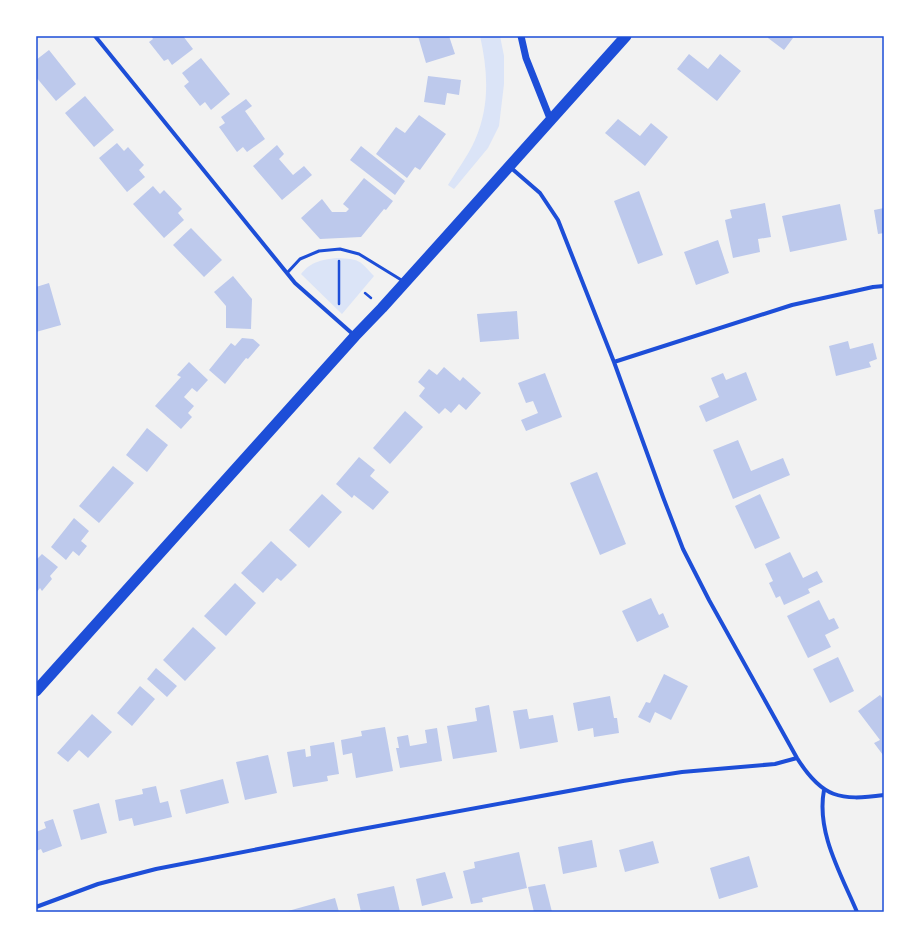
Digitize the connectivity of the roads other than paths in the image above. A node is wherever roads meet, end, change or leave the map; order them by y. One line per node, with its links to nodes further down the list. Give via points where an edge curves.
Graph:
1 (95, 36): 6 (street)
2 (521, 36): 4 (street, via 526,58)
3 (626, 36): 4 (highway)
4 (551, 121): 5 (highway)
5 (509, 167): 7 (highway); 10 (street, via 540,193 558,220)
6 (287, 273): 7 (lane, via 300,259 319,251 340,248 359,254); 9 (street)
7 (405, 282): 9 (highway)
8 (884, 286): 10 (street, via 792,305)
9 (355, 336): 11 (highway)
10 (614, 362): 12 (street, via 683,549)
11 (36, 692)
12 (797, 758): 13 (street, via 807,774); 15 (street, via 775,764 682,772 623,781 344,832 156,869 98,884)
13 (824, 790): 14 (street, via 842,797); 16 (street, via 823,819 836,864)
14 (884, 795)
15 (36, 907)
16 (857, 912)

